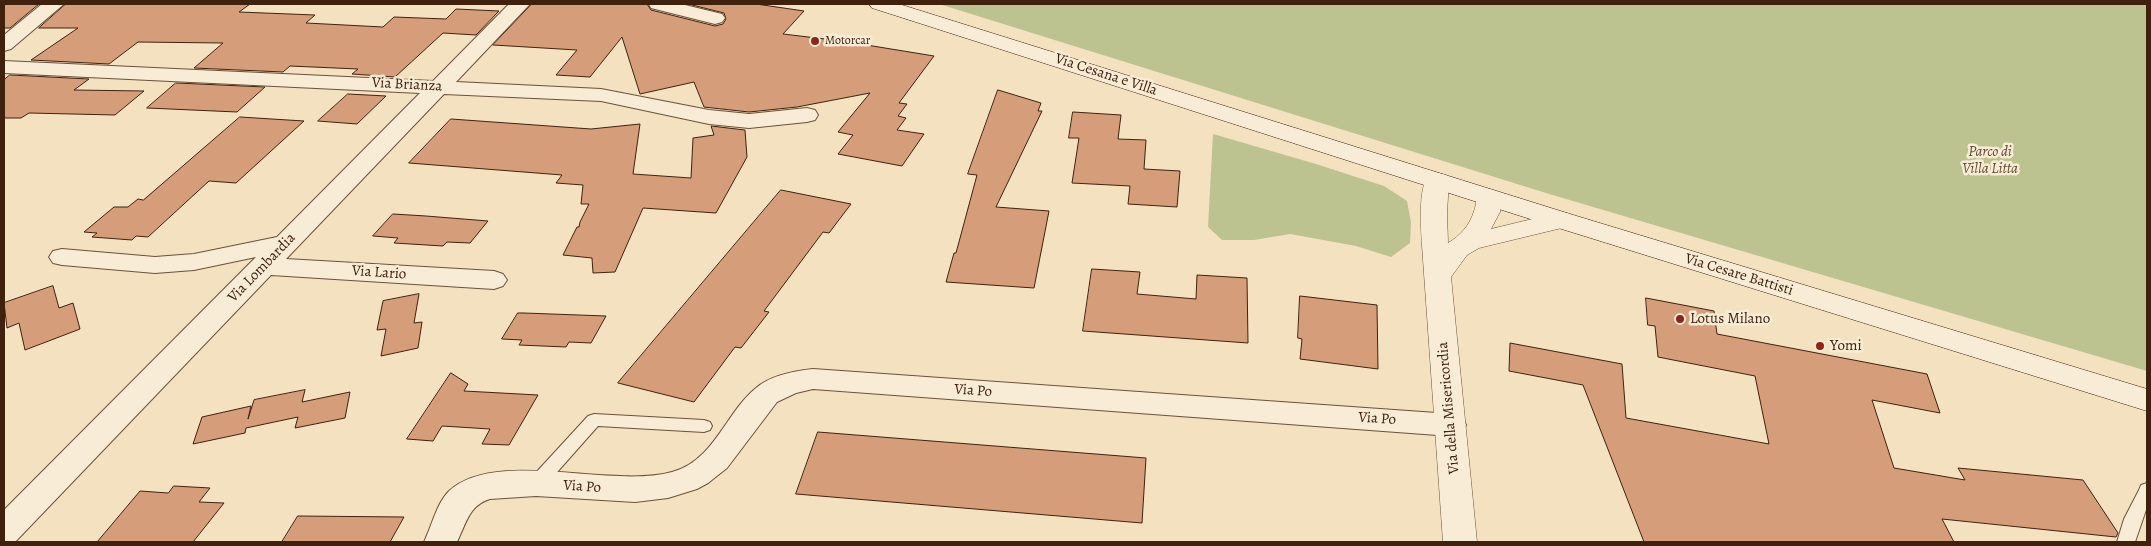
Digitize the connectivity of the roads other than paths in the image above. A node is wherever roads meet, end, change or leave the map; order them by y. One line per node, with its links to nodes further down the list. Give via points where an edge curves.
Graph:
1 (54, 4): 6 (street)
2 (520, 4): 8 (street, Via Lombardia)
3 (658, 4): 5 (street)
4 (879, 4): 10 (main road, Via Cesana e Villa)
5 (715, 18)
6 (4, 45)
7 (4, 67): 8 (street, Via Brianza)
8 (440, 87): 9 (street, Via Brianza, via 601,95 709,117 749,121); 15 (street, Via Lombardia)
9 (807, 115)
10 (1332, 148): 11 (main road, Via Cesare Battisti)
11 (1437, 180): 12 (main road, Via Cesare Battisti); 18 (main road, Via della Misericordia, via 1434,213)
12 (1489, 197): 13 (main road, Via Cesare Battisti); 14 (main road, via 1487,212)
13 (1561, 220): 14 (main road); 20 (main road, Via Cesare Battisti)
14 (1470, 242): 18 (main road, via 1458,249)
15 (286, 243): 16 (street, via 194,262 155,265); 17 (street, Via Lombardia)
16 (62, 257)
17 (264, 266): 19 (street, Via Lario); 25 (street, Via Lombardia)
18 (1438, 274): 21 (main road, Via della Misericordia)
19 (494, 280)
20 (2147, 400)
21 (1451, 425): 23 (street, Via Po, via 814,379 791,382 769,393 718,459 698,474 676,484 623,490); 27 (main road, Via della Misericordia)
22 (704, 426): 23 (lane, Via Po, via 594,420)
23 (538, 483): 26 (street, Via Po, via 474,490 460,501)
24 (2147, 490): 28 (lane)
25 (4, 531)
26 (441, 542)
27 (1460, 542)
28 (2126, 542)

